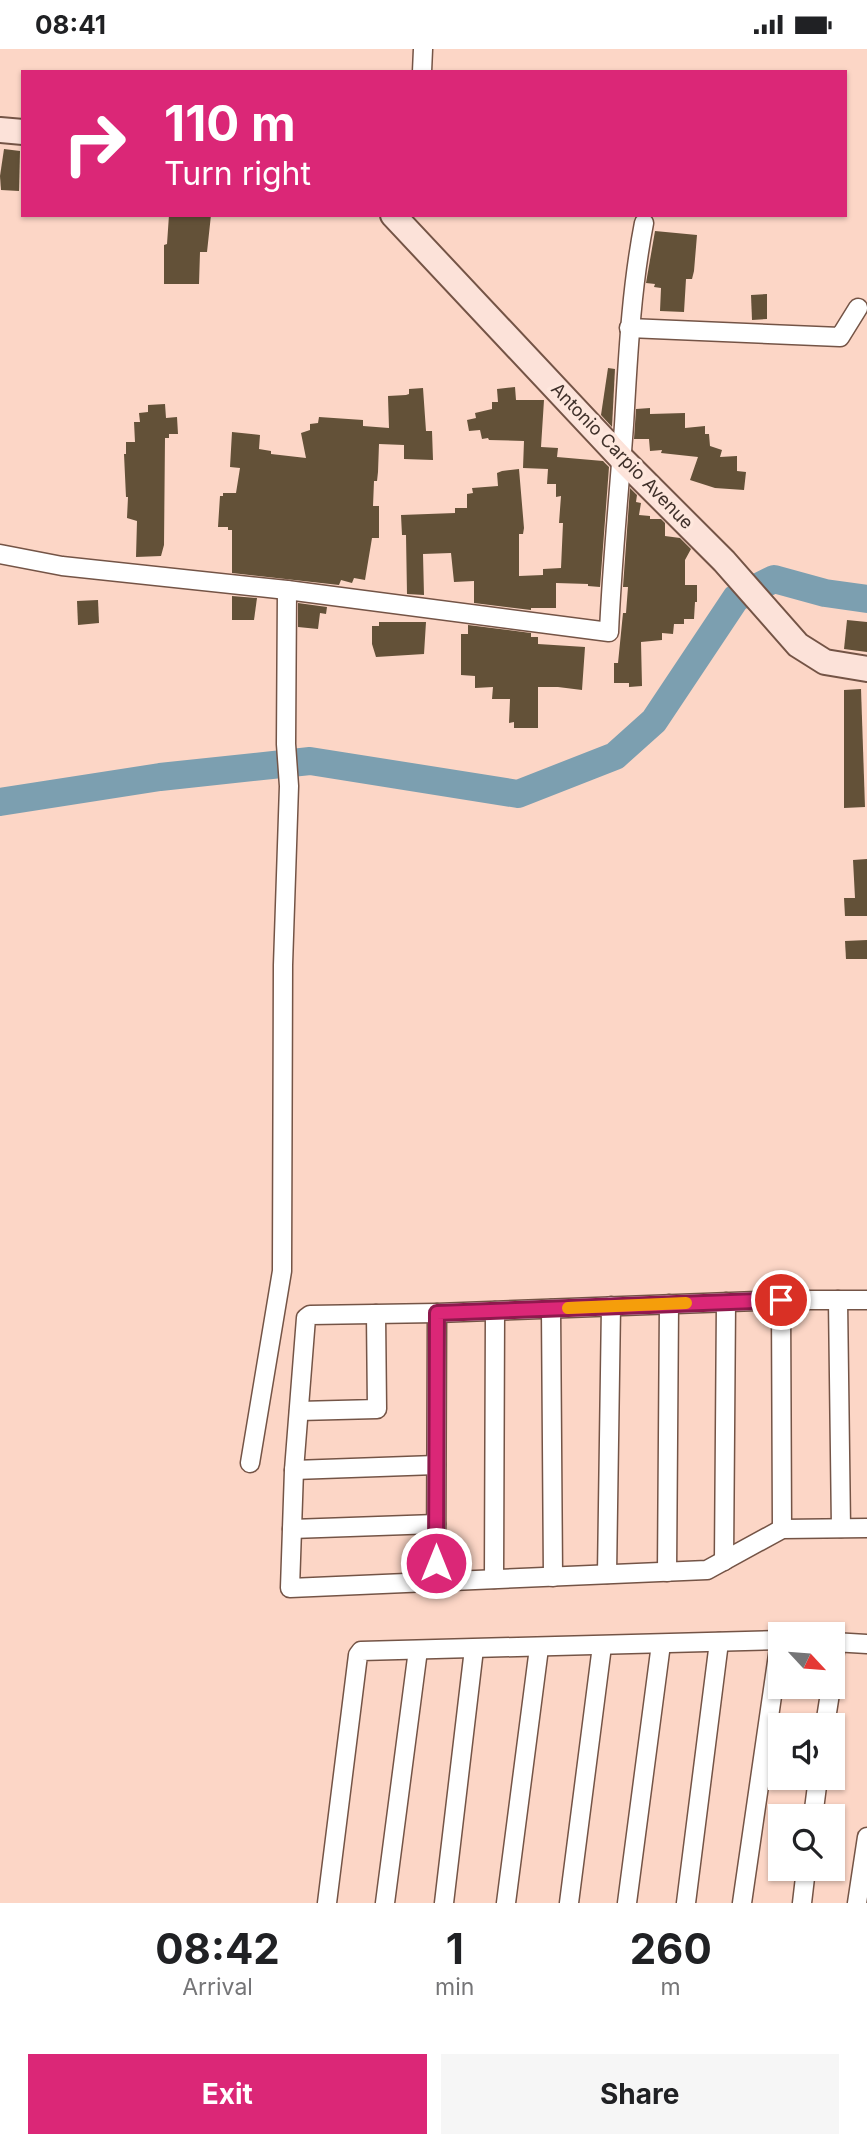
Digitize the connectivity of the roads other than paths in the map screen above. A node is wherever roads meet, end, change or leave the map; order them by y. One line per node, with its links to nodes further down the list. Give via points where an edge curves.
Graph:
1 (423, 49): 2 (street)
2 (422, 70)
3 (0, 130): 4 (street)
4 (21, 132)
5 (395, 217): 9 (street, Antonio Carpio Avenue)
6 (644, 223): 8 (street)
7 (858, 308): 8 (street, via 840,337)
8 (629, 328): 9 (street)
9 (621, 458): 11 (street, via 609,632); 12 (street, Antonio Carpio Avenue, via 724,561 798,645 825,662)
10 (0, 554): 11 (street, via 62,566)
11 (287, 590): 24 (street, via 282,1271)
12 (867, 669)
13 (781, 1300): 14 (street); 16 (street); 31 (street)
14 (838, 1300): 15 (street); 28 (street)
15 (867, 1300)
16 (726, 1302): 17 (street); 32 (street)
17 (669, 1304): 18 (street); 33 (street)
18 (611, 1307): 19 (street); 34 (street)
19 (551, 1309): 20 (street); 35 (street)
20 (495, 1311): 21 (street); 36 (street)
21 (437, 1313): 22 (street); 25 (street)
22 (376, 1314): 23 (street, via 313,1314 306,1318); 23 (street, via 377,1409)
23 (299, 1411): 26 (street)
24 (250, 1463)
25 (436, 1465): 26 (street); 27 (street)
26 (294, 1470): 30 (street)
27 (436, 1524): 30 (street); 37 (street)
28 (841, 1528): 29 (street); 31 (street)
29 (867, 1528)
30 (292, 1529): 37 (street, via 290,1588)
31 (782, 1529): 32 (street)
32 (724, 1561): 33 (street, via 707,1570)
33 (667, 1572): 34 (street)
34 (607, 1574): 35 (street)
35 (553, 1577): 36 (street)
36 (494, 1579): 37 (street)
37 (436, 1582)
38 (768, 1640): 39 (street)
39 (719, 1642): 41 (street); 56 (street)
40 (845, 1643): 42 (street)
41 (661, 1644): 43 (street); 55 (street)
42 (867, 1644)
43 (602, 1646): 44 (street); 54 (street)
44 (540, 1648): 45 (street); 53 (street)
45 (474, 1649): 46 (street); 52 (street)
46 (418, 1650): 50 (street, via 365,1650 358,1655); 51 (street)
47 (771, 1699): 57 (street)
48 (867, 1837): 59 (street)
49 (805, 1881): 58 (street)
50 (327, 1903)
51 (385, 1903)
52 (444, 1903)
53 (506, 1903)
54 (569, 1903)
55 (627, 1903)
56 (686, 1903)
57 (742, 1903)
58 (802, 1903)
59 (858, 1903)

